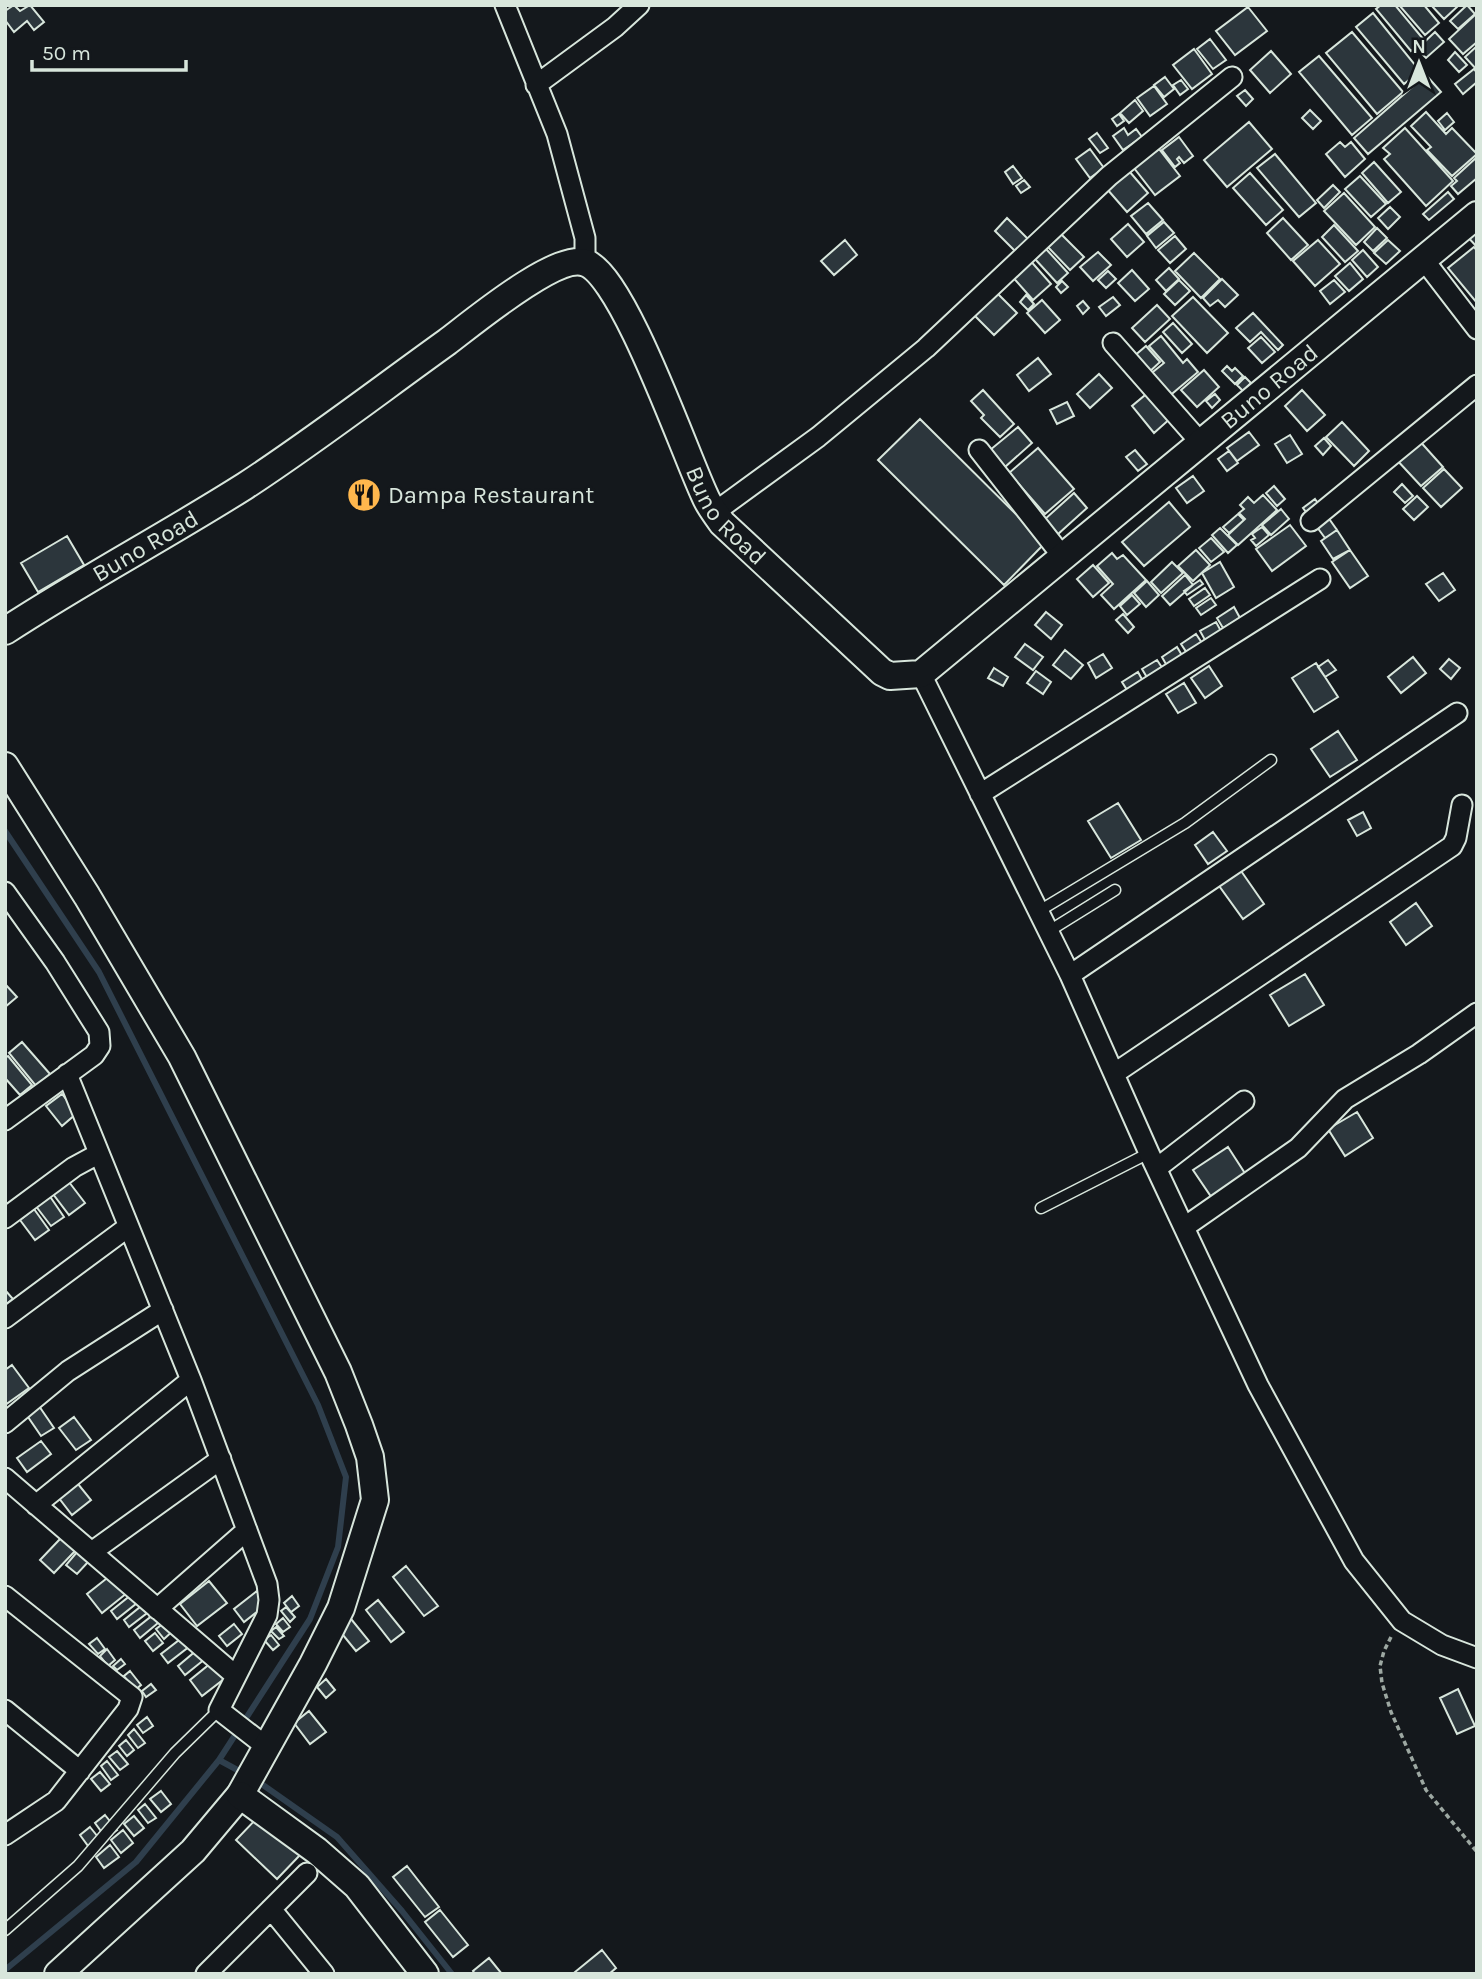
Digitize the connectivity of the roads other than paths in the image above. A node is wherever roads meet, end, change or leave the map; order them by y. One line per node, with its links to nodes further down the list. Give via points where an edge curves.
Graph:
1 (505, 5): 4 (street)
2 (639, 5): 4 (street)
3 (1232, 77): 13 (street, via 1109,176 926,348 818,437)
4 (536, 85): 7 (street, via 572,187 585,238)
5 (1477, 215): 6 (street, Buno Road)
6 (1424, 260): 8 (street); 11 (street, Buno Road)
7 (585, 262): 13 (street, Buno Road, via 613,290); 17 (street, Buno Road, via 569,263 528,282 246,485)
8 (1477, 329)
9 (1113, 343): 11 (street)
10 (1477, 385): 14 (street)
11 (1201, 443): 15 (street, Buno Road)
12 (979, 450): 15 (street)
13 (715, 512): 18 (street, Buno Road, via 882,672 890,676)
14 (1311, 522)
15 (1063, 557): 18 (street, Buno Road)
16 (1320, 579): 22 (street)
17 (5, 631)
18 (921, 674): 22 (street)
19 (1457, 713): 28 (street)
20 (1271, 760): 26 (lane, via 1185,823)
21 (5, 766): 55 (street, via 182,1057 338,1372 370,1457 374,1500 341,1608)
22 (980, 794): 26 (street)
23 (1462, 805): 30 (street, via 1452,846)
24 (1115, 890): 27 (lane)
25 (5, 892): 31 (street, via 99,1032 100,1046 94,1055)
26 (1039, 911): 27 (street)
27 (1048, 931): 28 (street)
28 (1070, 975): 30 (street)
29 (1477, 1013): 38 (street, via 1345,1099 1298,1148)
30 (1115, 1073): 35 (street)
31 (67, 1074): 33 (street); 34 (street)
32 (1244, 1101): 35 (street)
33 (5, 1120)
34 (98, 1154): 37 (street); 39 (street)
35 (1153, 1161): 36 (lane); 38 (street)
36 (1041, 1208)
37 (5, 1218)
38 (1186, 1226): 51 (street, via 1258,1385 1354,1561 1402,1621 1441,1645)
39 (128, 1227): 40 (street); 41 (street)
40 (163, 1310): 42 (street); 43 (street, via 68,1371)
41 (5, 1318)
42 (191, 1380): 44 (street); 46 (street)
43 (5, 1423)
44 (221, 1459): 47 (street); 48 (street)
45 (5, 1478): 46 (street)
46 (36, 1505): 48 (street)
47 (247, 1530): 50 (street); 52 (street, via 270,1600)
48 (93, 1551): 50 (street)
49 (5, 1596): 56 (street, via 132,1697 128,1709)
50 (157, 1609): 52 (street)
51 (1475, 1656)
52 (236, 1676): 54 (street)
53 (5, 1710): 56 (street)
54 (221, 1712): 55 (street); 61 (lane, via 175,1753 78,1866)
55 (261, 1743): 57 (street)
56 (80, 1770): 58 (street, via 56,1801)
57 (240, 1795): 62 (street, via 193,1851); 65 (street, via 357,1886)
58 (6, 1834)
59 (307, 1873): 60 (street)
60 (271, 1909): 63 (street); 64 (street)
61 (5, 1930)
62 (58, 1974)
63 (205, 1974)
64 (324, 1974)
65 (425, 1974)

